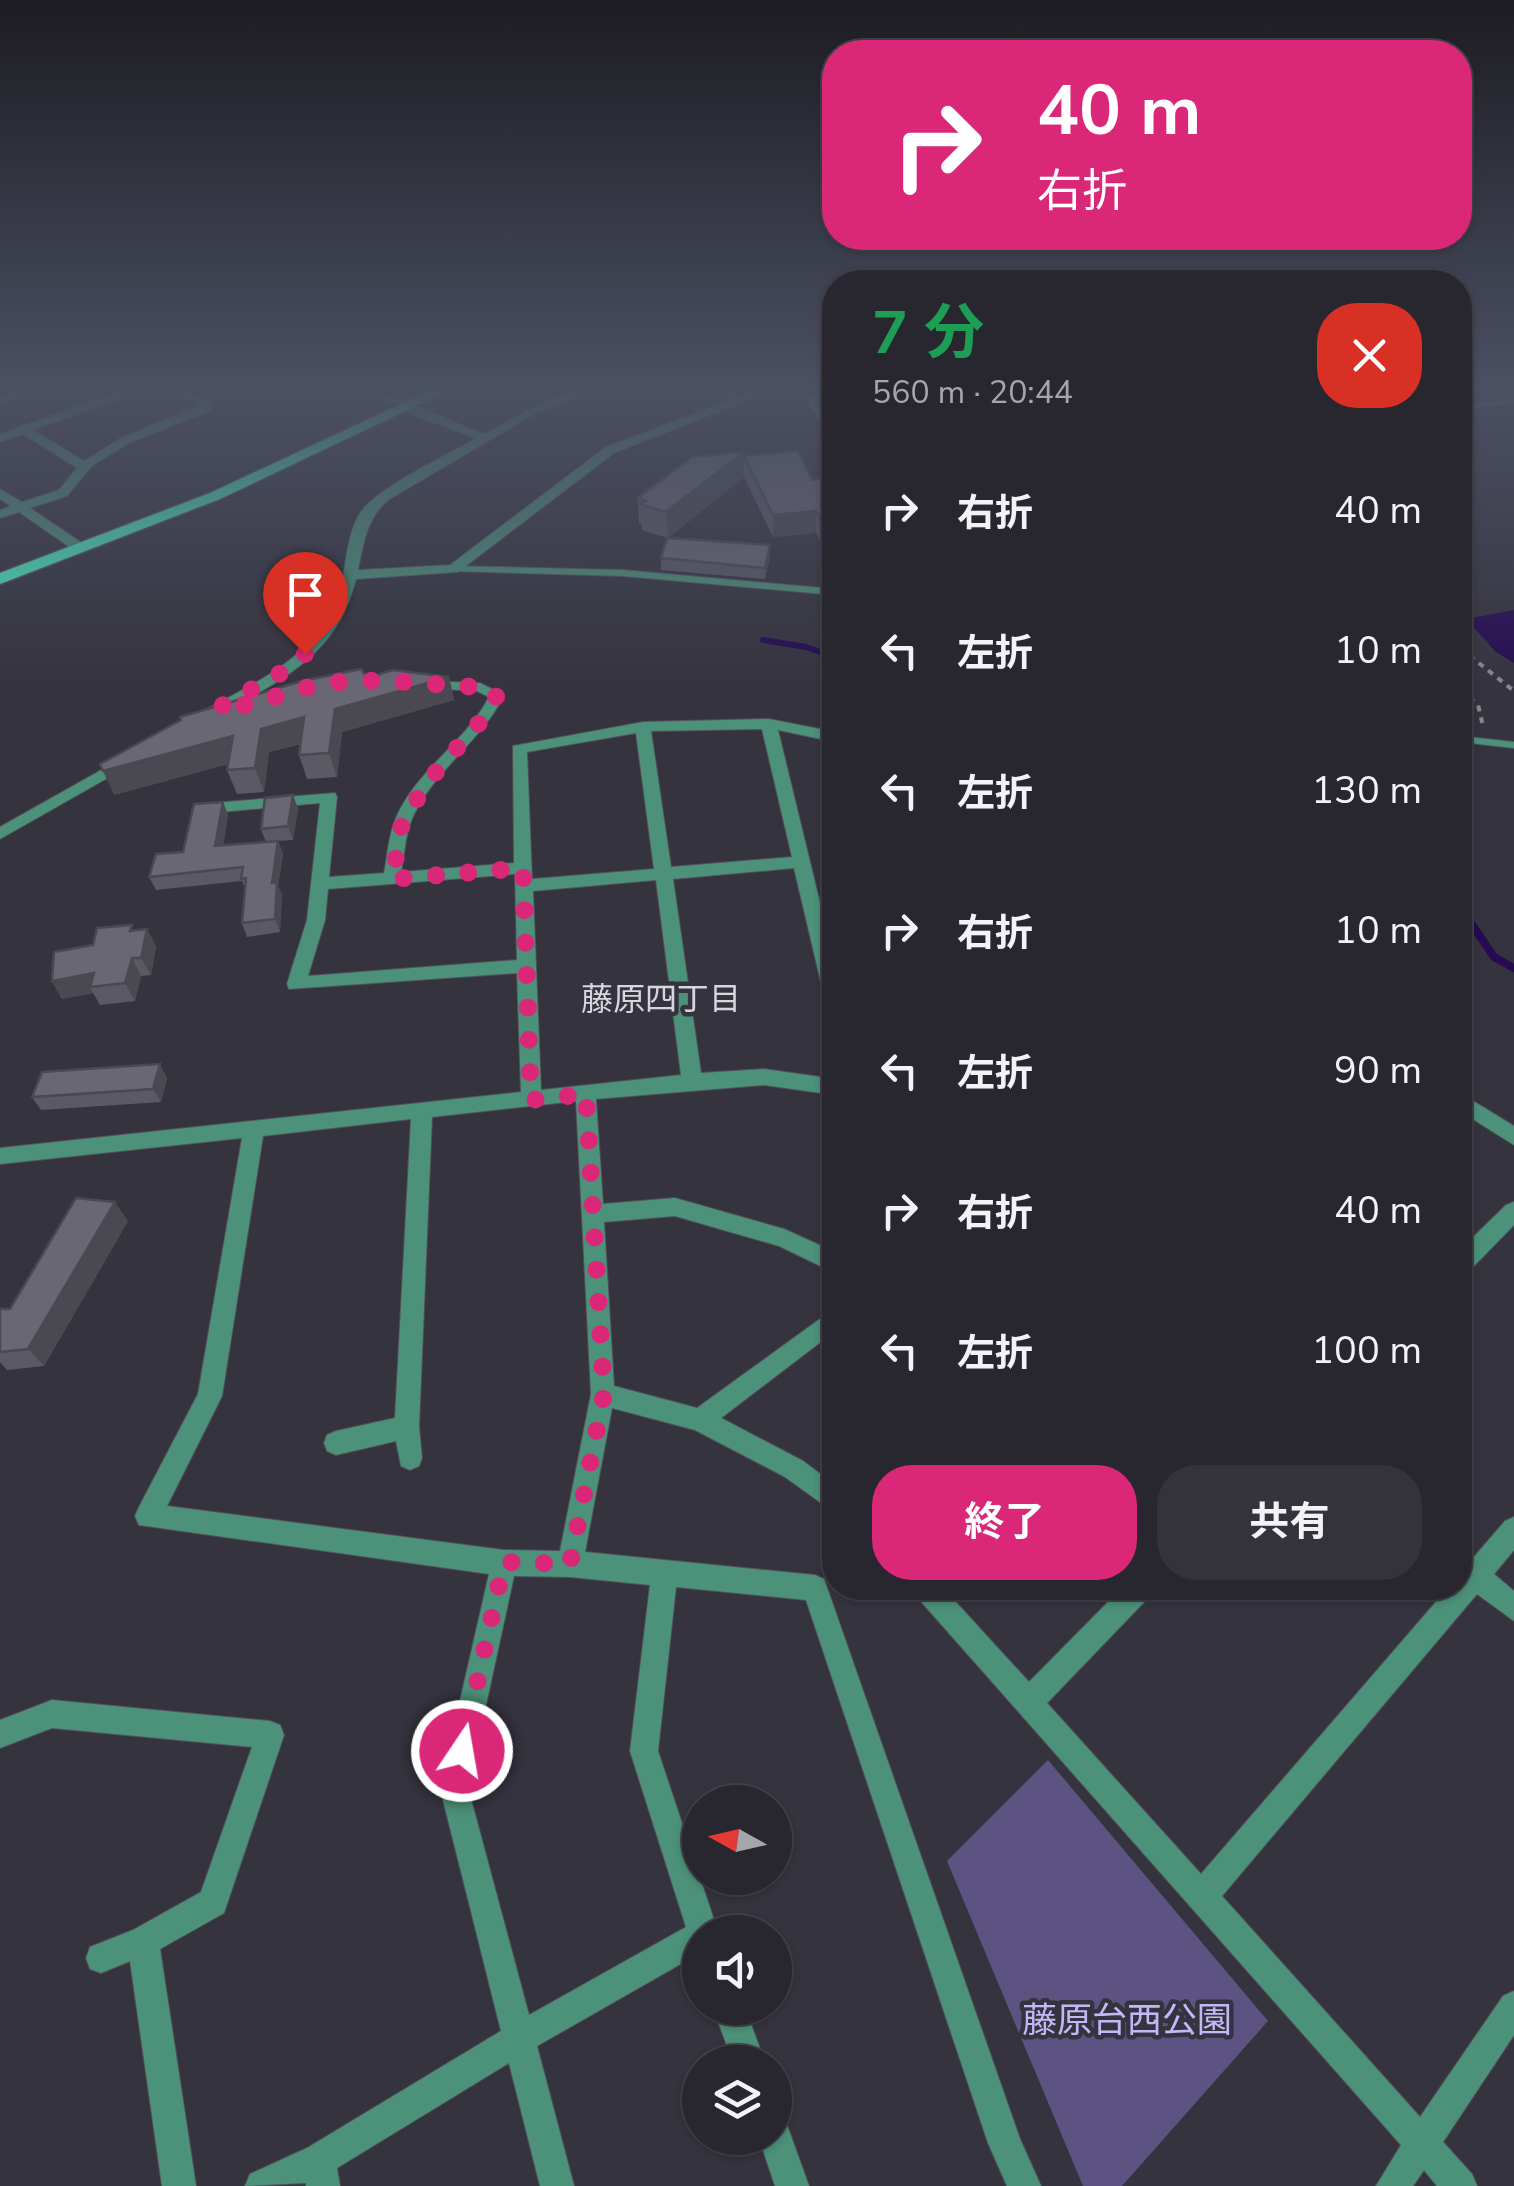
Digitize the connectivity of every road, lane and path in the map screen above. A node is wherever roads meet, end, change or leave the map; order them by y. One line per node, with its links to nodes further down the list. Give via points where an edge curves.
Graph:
1 (66, 487): 6 (street)
2 (234, 487): 8 (main road)
3 (401, 487): 11 (street, via 368,510)
4 (562, 487): 10 (street)
5 (0, 493): 6 (street)
6 (20, 507): 7 (street); 8 (street)
7 (0, 514)
8 (74, 544): 9 (main road); 12 (main road)
9 (0, 565)
10 (453, 570): 11 (street); 13 (lane, via 622,573)
11 (349, 575): 19 (street, via 322,639 288,669)
12 (0, 578)
13 (822, 591)
14 (1472, 658): 16 (path)
15 (405, 684): 34 (street, via 480,687 497,695 402,823)
16 (1514, 691)
17 (1472, 700): 26 (path)
18 (266, 702): 19 (street)
19 (218, 708): 22 (street)
20 (769, 724): 21 (street); 23 (street); 31 (street)
21 (644, 727): 32 (street); 33 (street, via 519,749)
22 (184, 728)
23 (822, 734)
24 (1514, 737): 26 (lane)
25 (1472, 741): 26 (lane)
26 (1491, 744): 27 (lane)
27 (1514, 745)
28 (151, 747): 30 (street)
29 (198, 809): 35 (street, via 329,797)
30 (0, 834)
31 (799, 862): 32 (street); 36 (street)
32 (664, 874): 33 (street); 38 (street)
33 (524, 877): 34 (street); 37 (street)
34 (392, 879): 35 (street)
35 (320, 884): 37 (street, via 296,984)
36 (822, 937)
37 (527, 966): 41 (street)
38 (692, 1081): 39 (street, via 764,1077); 40 (street)
39 (822, 1085)
40 (586, 1094): 41 (street); 48 (street)
41 (531, 1100): 43 (street)
42 (1472, 1109): 45 (street)
43 (422, 1111): 44 (street); 54 (street)
44 (254, 1129): 46 (street); 59 (street, via 210,1396 148,1516)
45 (1514, 1137)
46 (0, 1156)
47 (1514, 1211): 49 (street)
48 (593, 1214): 50 (street, via 675,1208 784,1238); 52 (street)
49 (1472, 1253)
50 (822, 1257)
51 (822, 1328): 53 (street)
52 (604, 1394): 53 (street); 60 (street)
53 (700, 1420): 57 (street, via 794,1469)
54 (407, 1427): 55 (street); 56 (street)
55 (336, 1443)
56 (410, 1458)
57 (822, 1492)
58 (1514, 1530): 61 (street)
59 (504, 1562): 60 (street); 76 (street, via 454,1788)
60 (570, 1564): 63 (street)
61 (1472, 1566)
62 (1472, 1572): 67 (street)
63 (664, 1575): 71 (street, via 644,1751); 84 (street, via 815,1588)
64 (937, 1600): 68 (street)
65 (1128, 1600): 68 (street)
66 (1443, 1600): 70 (street)
67 (1514, 1608)
68 (1030, 1701): 70 (street)
69 (0, 1734): 72 (street, via 52,1714 270,1735 213,1902)
70 (1202, 1896): 77 (street)
71 (696, 1915)
72 (143, 1941): 74 (street); 80 (street)
73 (682, 1945): 76 (street)
74 (101, 1958)
75 (1514, 2007): 77 (street)
76 (518, 2039): 79 (street); 82 (street)
77 (1421, 2143): 85 (street); 86 (street)
78 (781, 2155): 83 (street)
79 (321, 2173): 81 (street)
80 (180, 2186)
81 (262, 2186)
82 (556, 2186)
83 (792, 2186)
84 (1024, 2186)
85 (1393, 2186)
86 (1460, 2186)

